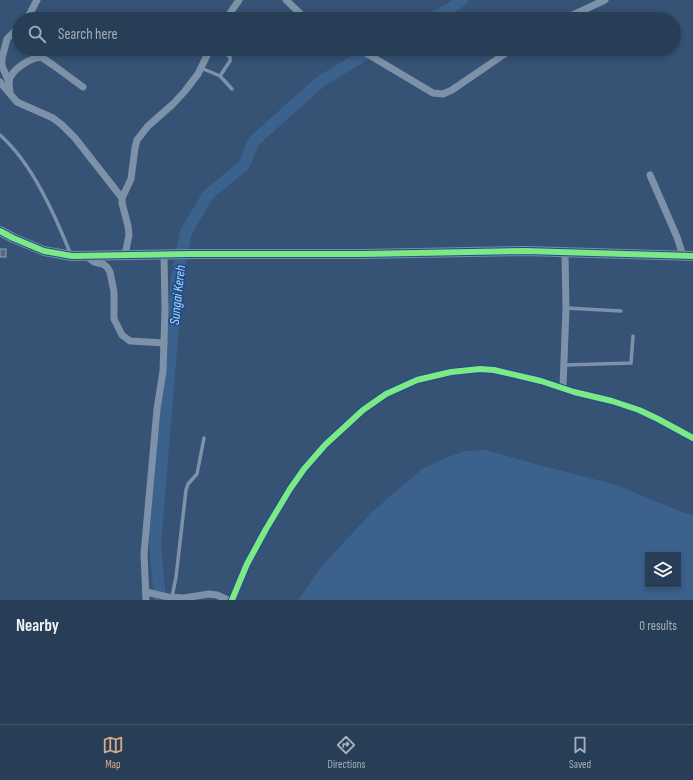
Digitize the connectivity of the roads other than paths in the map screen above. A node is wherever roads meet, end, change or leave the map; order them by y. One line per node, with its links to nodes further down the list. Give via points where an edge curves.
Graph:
1 (37, 0): 5 (street)
2 (239, 0): 6 (street)
3 (286, 0): 7 (street)
4 (605, 0): 8 (street)
5 (31, 12)
6 (231, 12)
7 (296, 12)
8 (579, 12)
9 (4, 37): 17 (street, via 1,62)
10 (207, 56): 14 (street)
11 (229, 56): 15 (lane, via 230,61)
12 (370, 56): 13 (street, via 433,93 443,94)
13 (501, 56)
14 (201, 68): 15 (lane); 23 (street, via 185,91 138,137 134,148 131,179)
15 (220, 76): 19 (lane)
16 (0, 82): 20 (street)
17 (9, 82): 18 (street, via 18,68 40,57); 20 (street)
18 (82, 87)
19 (232, 89)
20 (11, 94): 23 (street, via 17,102 55,119 62,125)
21 (0, 135): 28 (lane, via 21,156 56,218)
22 (650, 175): 30 (street)
23 (122, 198): 26 (street, via 129,235)
24 (0, 230): 28 (street, via 44,251)
25 (565, 253): 27 (street, via 526,251); 30 (street); 31 (street)
26 (125, 255): 27 (street); 29 (street)
27 (164, 255): 34 (street)
28 (72, 256): 29 (street)
29 (86, 256): 34 (street, via 107,267 110,272 114,292 114,319 122,335 130,341)
30 (688, 256)
31 (566, 308): 32 (lane); 35 (street)
32 (621, 310)
33 (633, 336): 35 (lane, via 631,363)
34 (164, 343): 39 (street, via 163,375 157,409 144,554)
35 (565, 365): 36 (street)
36 (563, 387): 38 (street, via 639,410); 43 (street, via 480,369 451,372 417,380 376,400 325,444 298,476 247,564)
37 (204, 438): 40 (lane, via 197,474 186,490)
38 (693, 438)
39 (149, 593): 40 (street); 41 (street)
40 (172, 597): 42 (street, via 189,598 206,594)
41 (146, 600)
42 (228, 600)
43 (232, 600)

